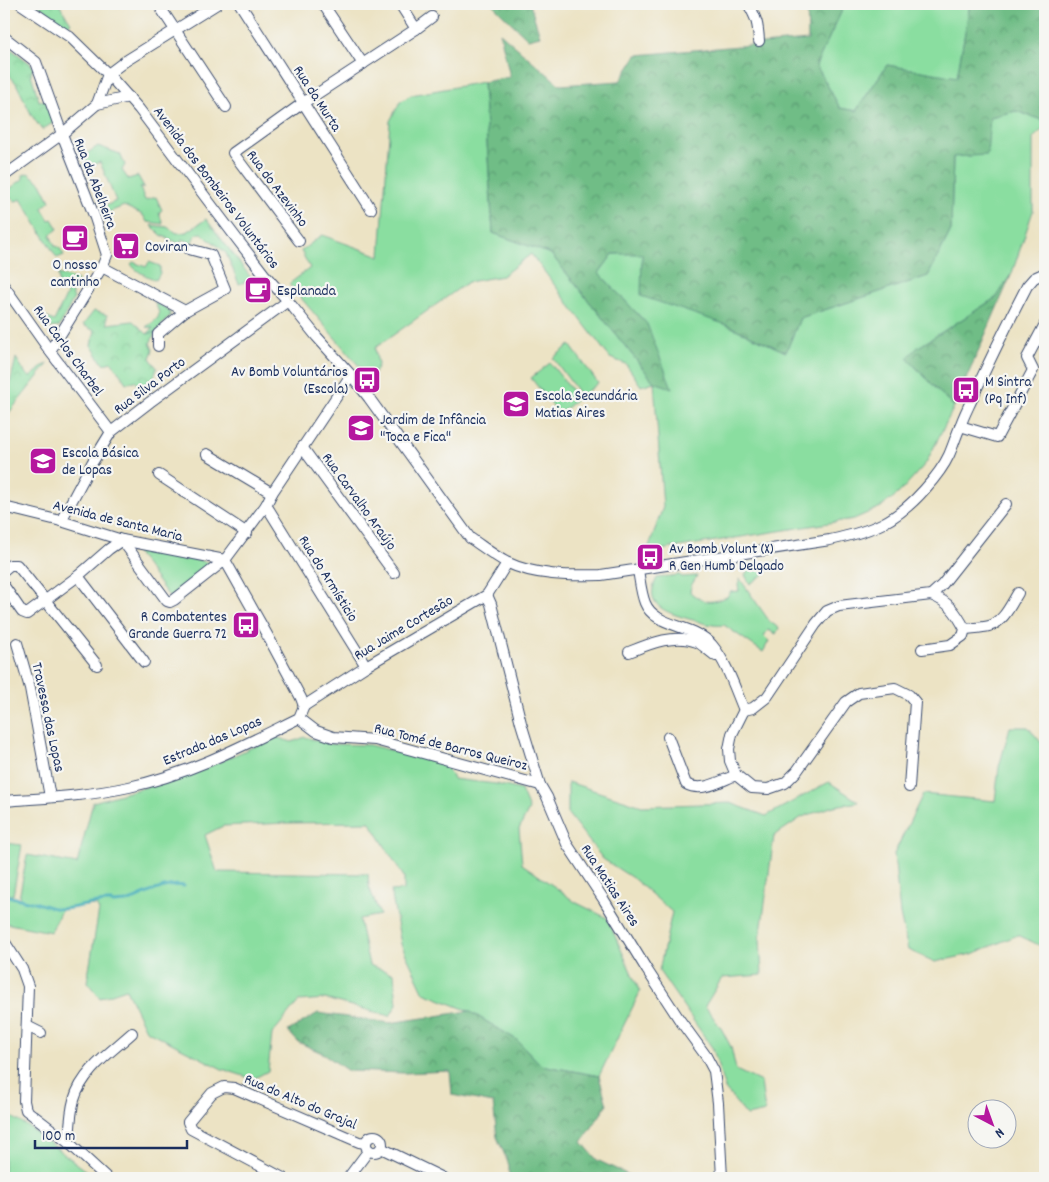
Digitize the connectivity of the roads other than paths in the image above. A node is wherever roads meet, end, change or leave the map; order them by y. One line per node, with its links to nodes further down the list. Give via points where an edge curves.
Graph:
1 (21, 4): 14 (street, Avenida dos Bombeiros Voluntários, via 70,37)
2 (158, 4): 10 (street)
3 (217, 4): 10 (street)
4 (240, 4): 16 (street, Rua da Murta)
5 (323, 4): 13 (street)
6 (400, 4): 9 (street)
7 (748, 4): 12 (street, via 756,18)
8 (432, 17): 9 (street)
9 (416, 29): 13 (street)
10 (175, 30): 14 (street); 18 (street)
11 (4, 37): 19 (street, Rua da Abelheira, via 36,62)
12 (759, 42)
13 (363, 64): 16 (street)
14 (108, 74): 15 (street, Avenida dos Bombeiros Voluntários); 17 (street)
15 (129, 98): 17 (street); 27 (street, Avenida dos Bombeiros Voluntários)
16 (303, 103): 21 (street, Rua da Murta); 22 (street, Rua do Azevinho, via 233,153)
17 (96, 104): 19 (street)
18 (226, 107)
19 (62, 134): 20 (street); 24 (street, Rua da Abelheira, via 107,255)
20 (4, 176)
21 (371, 209)
22 (299, 240)
23 (189, 249): 28 (street, via 211,256 225,290)
24 (102, 267): 28 (street); 31 (street)
25 (1045, 273): 33 (street, Avenida dos Bombeiros Voluntários, via 1027,286)
26 (4, 286): 31 (street, Rua Carlos Charbel)
27 (288, 301): 32 (street, Avenida dos Bombeiros Voluntários); 34 (street, Rua Silva Porto)
28 (185, 311): 30 (street, via 158,334)
29 (1045, 324): 33 (street, via 1026,358 1033,370 997,437)
30 (158, 346)
31 (50, 351): 34 (street, Rua Carlos Charbel)
32 (351, 375): 35 (street); 46 (street, Avenida dos Bombeiros Voluntários, via 470,538)
33 (960, 426): 48 (street, Avenida dos Bombeiros Voluntários, via 949,456 931,483 898,515 880,525 830,540)
34 (111, 432): 42 (street, Rua Silva Porto)
35 (302, 447): 38 (street); 49 (street, Rua Carvalho Araújo)
36 (207, 454): 38 (street)
37 (160, 475): 43 (street)
38 (272, 492): 40 (street)
39 (1006, 504): 54 (street)
40 (266, 505): 43 (street); 63 (street, Rua do Armísticio)
41 (4, 508): 42 (street, Avenida de Santa Maria)
42 (61, 521): 44 (street, Avenida de Santa Maria)
43 (246, 533): 45 (street)
44 (122, 540): 45 (street, Avenida de Santa Maria); 45 (street, via 170,602); 50 (street)
45 (225, 560): 64 (street)
46 (507, 562): 48 (street, Avenida dos Bombeiros Voluntários, via 540,572 572,576); 53 (street, Rua Jaime Cortesão)
47 (4, 570): 55 (street, via 10,565 17,565)
48 (638, 570): 60 (street, via 646,605 653,614 660,620 701,636)
49 (394, 573)
50 (78, 576): 55 (street); 61 (street)
51 (4, 586): 55 (street, via 22,612 27,614)
52 (1018, 593): 56 (street, via 996,623)
53 (487, 595): 63 (street, Rua Jaime Cortesão); 69 (street, Rua Matias Aires)
54 (931, 595): 56 (street, via 950,606); 65 (street, via 839,606 827,611 767,697 753,708)
55 (46, 600): 62 (street)
56 (965, 629): 58 (street, via 963,636 950,645)
57 (17, 643): 71 (street, Travessa das Lopas, via 30,688)
58 (922, 649)
59 (628, 652): 60 (street, via 677,639 697,643)
60 (723, 661): 65 (street)
61 (144, 662)
62 (97, 665)
63 (366, 666): 64 (street, Rua Jaime Cortesão)
64 (304, 706): 66 (street)
65 (744, 710): 68 (street, via 732,734 729,750)
66 (300, 718): 69 (street, Rua Tomé de Barros Queiroz, via 316,731 333,737 376,740); 71 (street, Estrada das Lopas, via 183,772 129,787)
67 (668, 737): 68 (street, via 686,784 692,788 702,788)
68 (736, 775): 70 (street, via 752,788 784,783 797,771 846,702 859,693 895,688 915,702)
69 (540, 785): 84 (street, Rua Matias Aires, via 566,844 714,1071)
70 (909, 787)
71 (50, 797): 72 (street, Estrada das Lopas)
72 (4, 801)
73 (4, 940): 74 (street, via 22,969 28,986)
74 (27, 1026): 75 (street); 77 (street, via 26,1110)
75 (41, 1033)
76 (132, 1033): 77 (street, via 95,1066 79,1088 74,1100)
77 (69, 1143): 80 (street)
78 (368, 1147): 79 (street, via 373,1152); 79 (street, via 369,1137 376,1136 382,1141); 81 (street, Rua do Alto do Grajal, via 234,1088 224,1087 212,1094 188,1122 191,1129); 82 (street)
79 (381, 1148): 83 (street)
80 (107, 1178)
81 (283, 1178)
82 (348, 1178)
83 (443, 1178)
84 (722, 1178)

